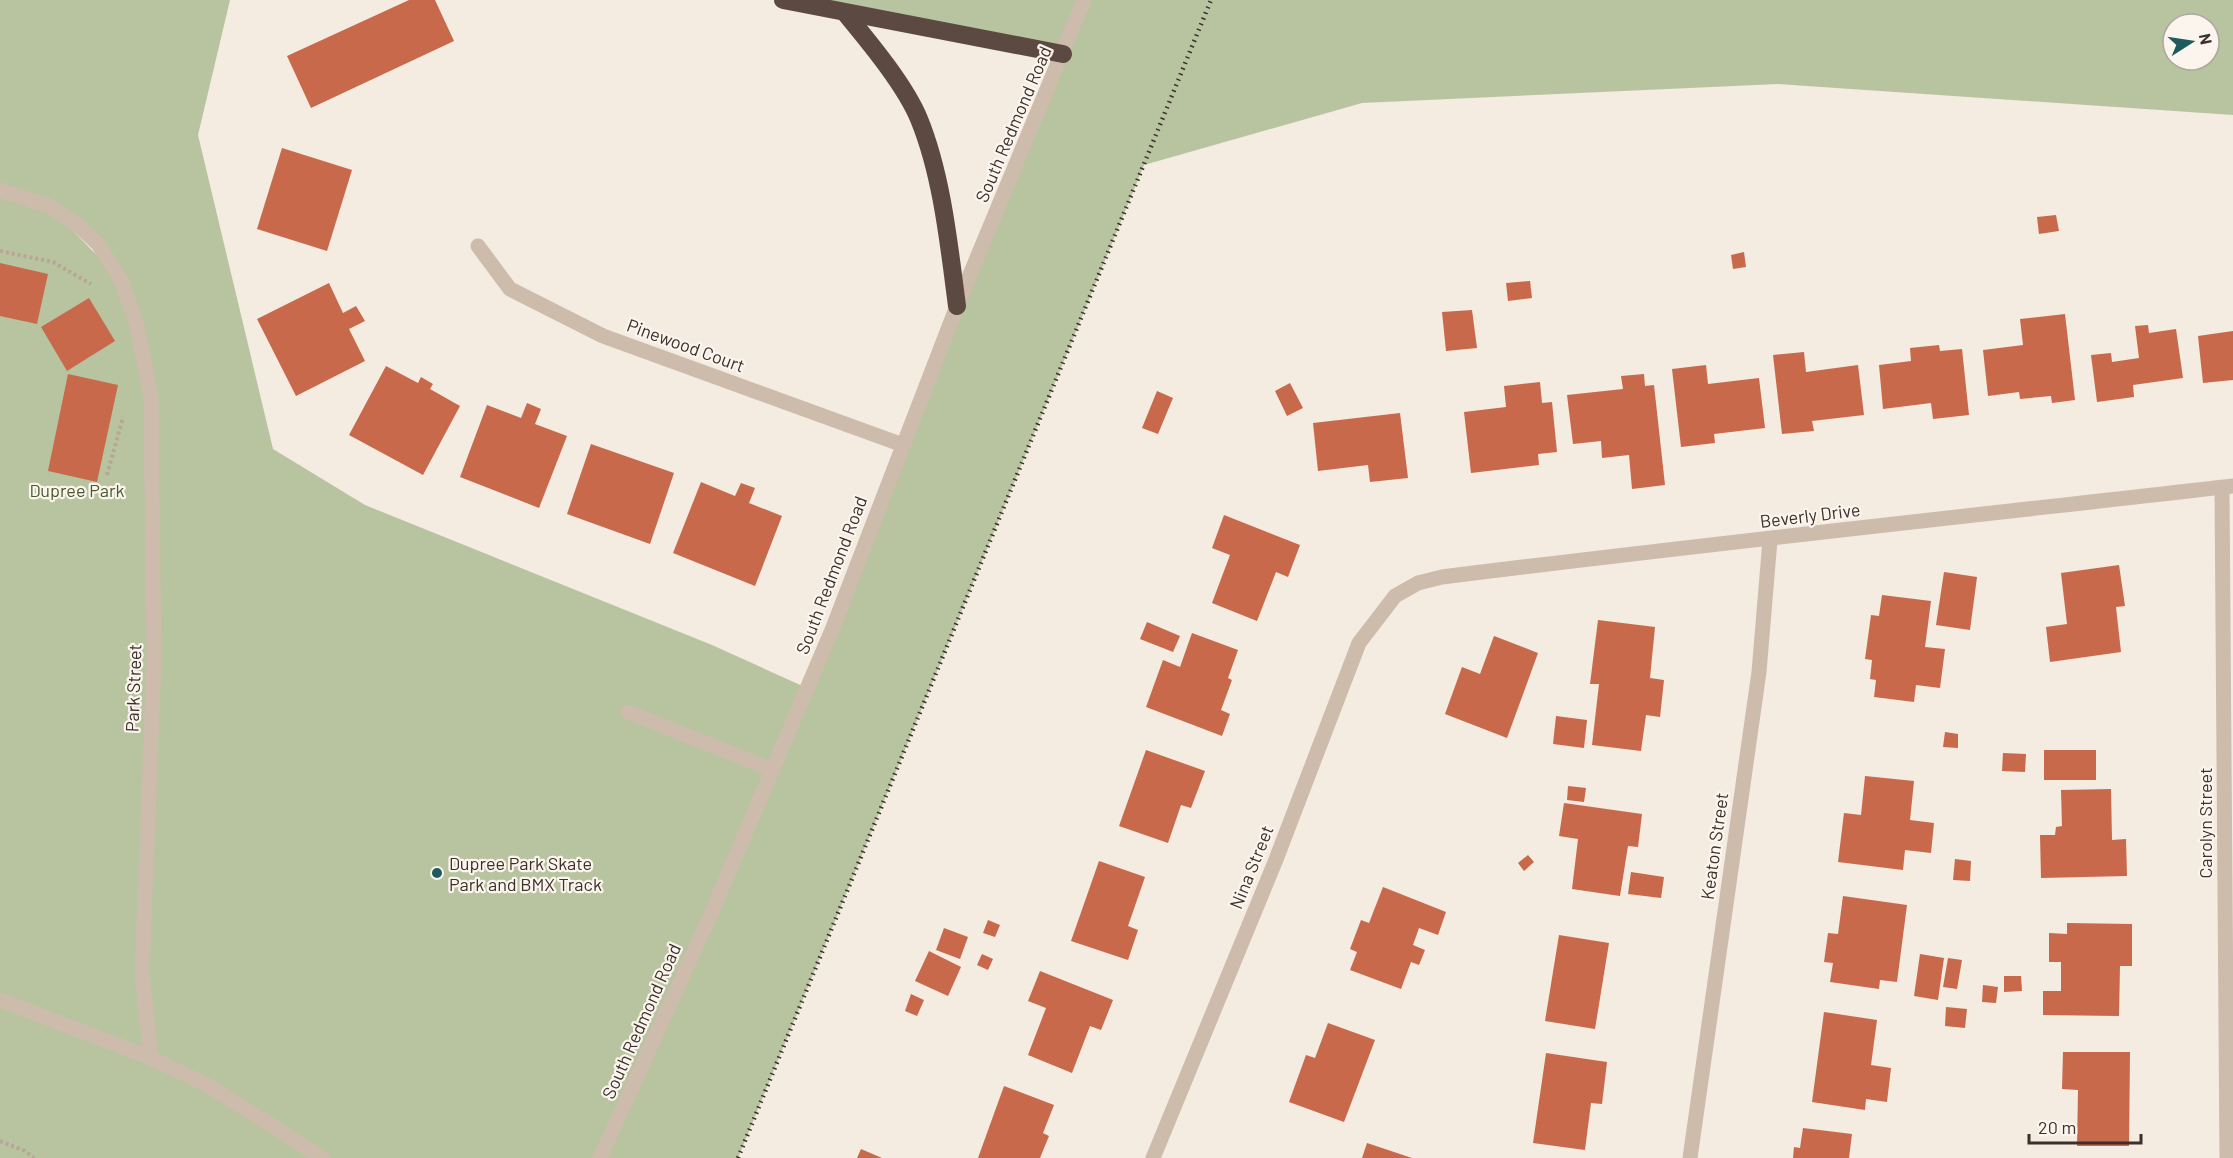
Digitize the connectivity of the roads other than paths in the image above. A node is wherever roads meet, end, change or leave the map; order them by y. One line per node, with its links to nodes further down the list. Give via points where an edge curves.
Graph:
1 (783, 0): 3 (highway)
2 (1084, 0): 4 (street, South Redmond Road)
3 (846, 14): 4 (highway); 7 (highway, via 878,53 919,118 944,208)
4 (1063, 54): 7 (street, South Redmond Road)
5 (0, 190): 15 (street, Park Street, via 49,206 98,244 121,280 137,325 152,398 154,660 142,974)
6 (478, 246): 8 (street, Pinewood Court, via 510,289 603,336)
7 (957, 306): 8 (street, South Redmond Road)
8 (903, 445): 13 (street, South Redmond Road)
9 (2227, 487): 10 (street, Beverly Drive); 20 (street, Carolyn Street)
10 (1770, 540): 11 (street, Beverly Drive, via 1660,549 1442,577); 19 (street, Keaton Street, via 1759,672)
11 (1395, 596): 18 (street, Nina Street, via 1359,643)
12 (628, 712): 13 (street)
13 (773, 770): 17 (street, South Redmond Road)
14 (0, 1000): 15 (street)
15 (151, 1058): 16 (street, via 211,1087)
16 (323, 1158)
17 (600, 1158)
18 (1154, 1158)
19 (1690, 1158)
20 (2227, 1158)

